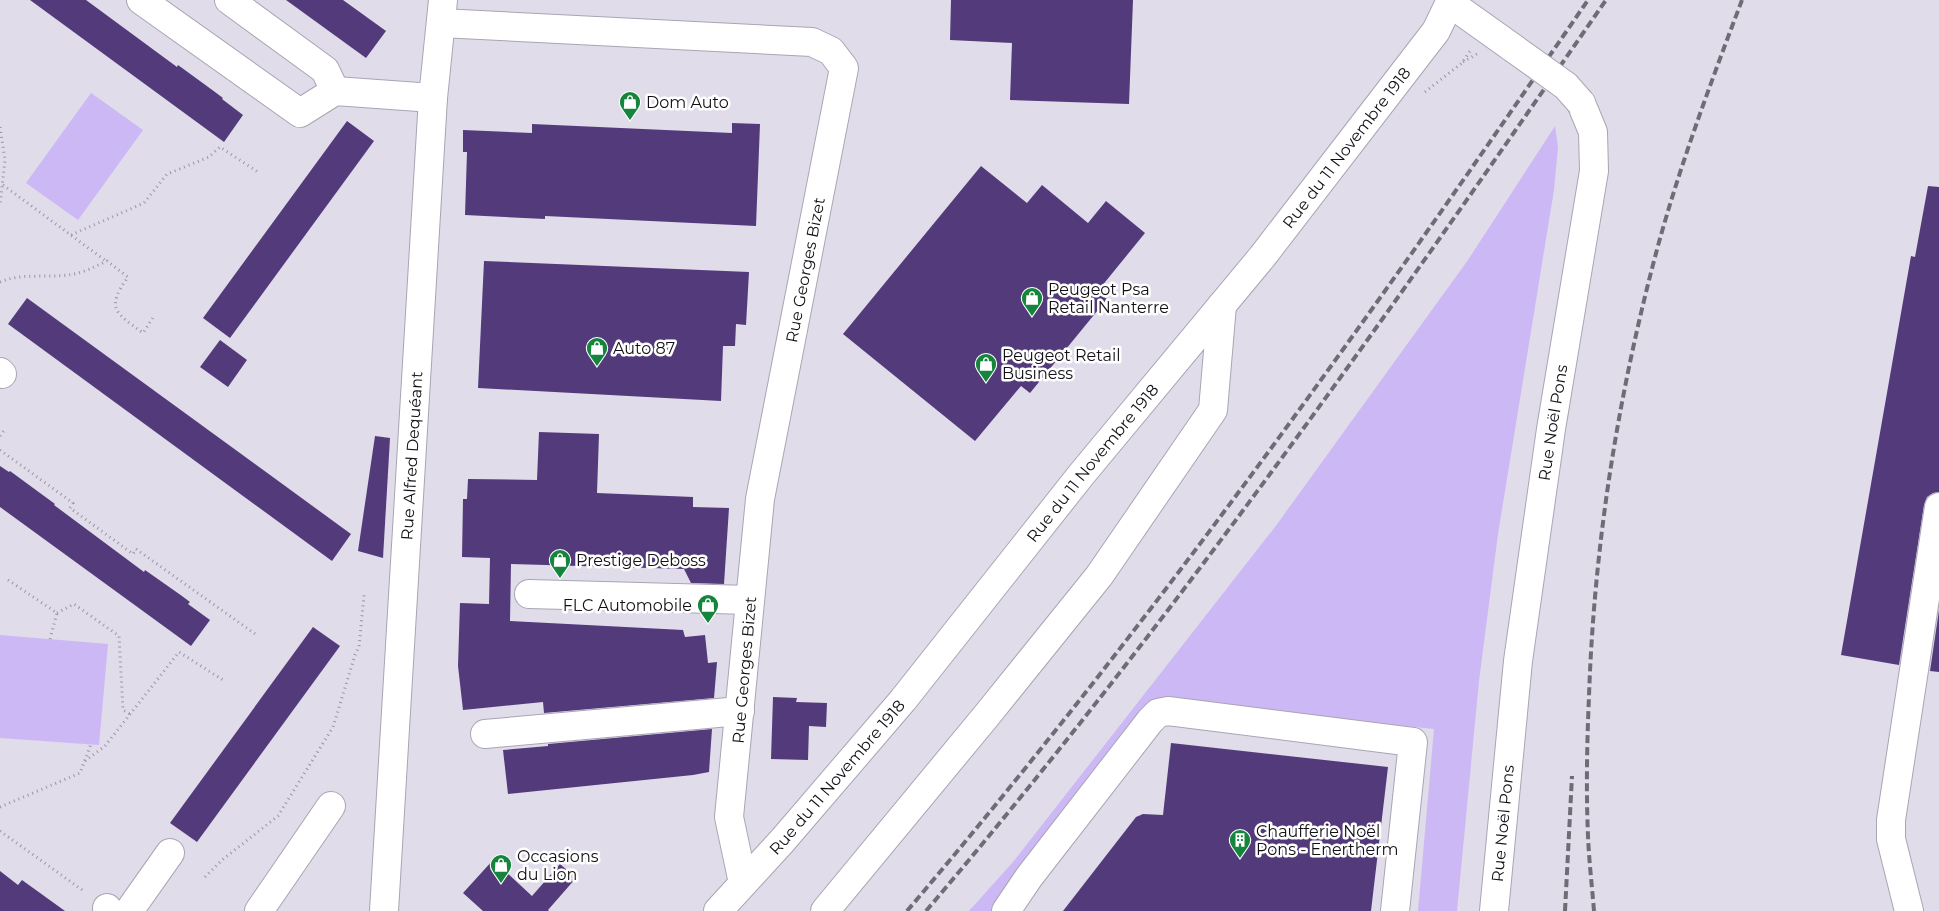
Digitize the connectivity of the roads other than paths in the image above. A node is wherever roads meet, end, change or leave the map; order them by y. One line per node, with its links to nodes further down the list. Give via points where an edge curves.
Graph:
1 (140, 0): 5 (street, via 300,113)
2 (229, 0): 5 (street, via 325,70)
3 (1450, 2): 7 (street, Rue du 11 Novembre 1918, via 1436,30 1402,78); 23 (street, Rue Noël Pons, bridge, via 1566,86 1581,103 1592,132 1594,170 1551,429 1518,661)
4 (442, 11): 6 (street, Rue Alfred Dequéant); 10 (street, Rue Georges Bizet, via 812,42 830,51 844,68 760,499)
5 (336, 91): 6 (street)
6 (433, 98): 18 (street, Rue Alfred Dequéant)
7 (1222, 306): 15 (street, Rue du 11 Novembre 1918, via 1082,474 903,700); 20 (street, via 1213,410 1099,576)
8 (1939, 507): 24 (street, via 1890,820 1891,839)
9 (529, 594): 10 (street)
10 (750, 600): 11 (street, Rue Georges Bizet)
11 (740, 711): 12 (street); 15 (street, Rue Georges Bizet, via 729,817)
12 (485, 734)
13 (331, 806): 17 (street)
14 (170, 853): 16 (street)
15 (743, 882): 19 (street, Rue du 11 Novembre 1918)
16 (115, 910)
17 (259, 911)
18 (384, 911)
19 (718, 911)
20 (825, 911)
21 (1006, 911): 22 (street, via 1150,721 1158,713 1168,711 1414,742)
22 (1395, 911)
23 (1494, 911)
24 (1909, 911)

